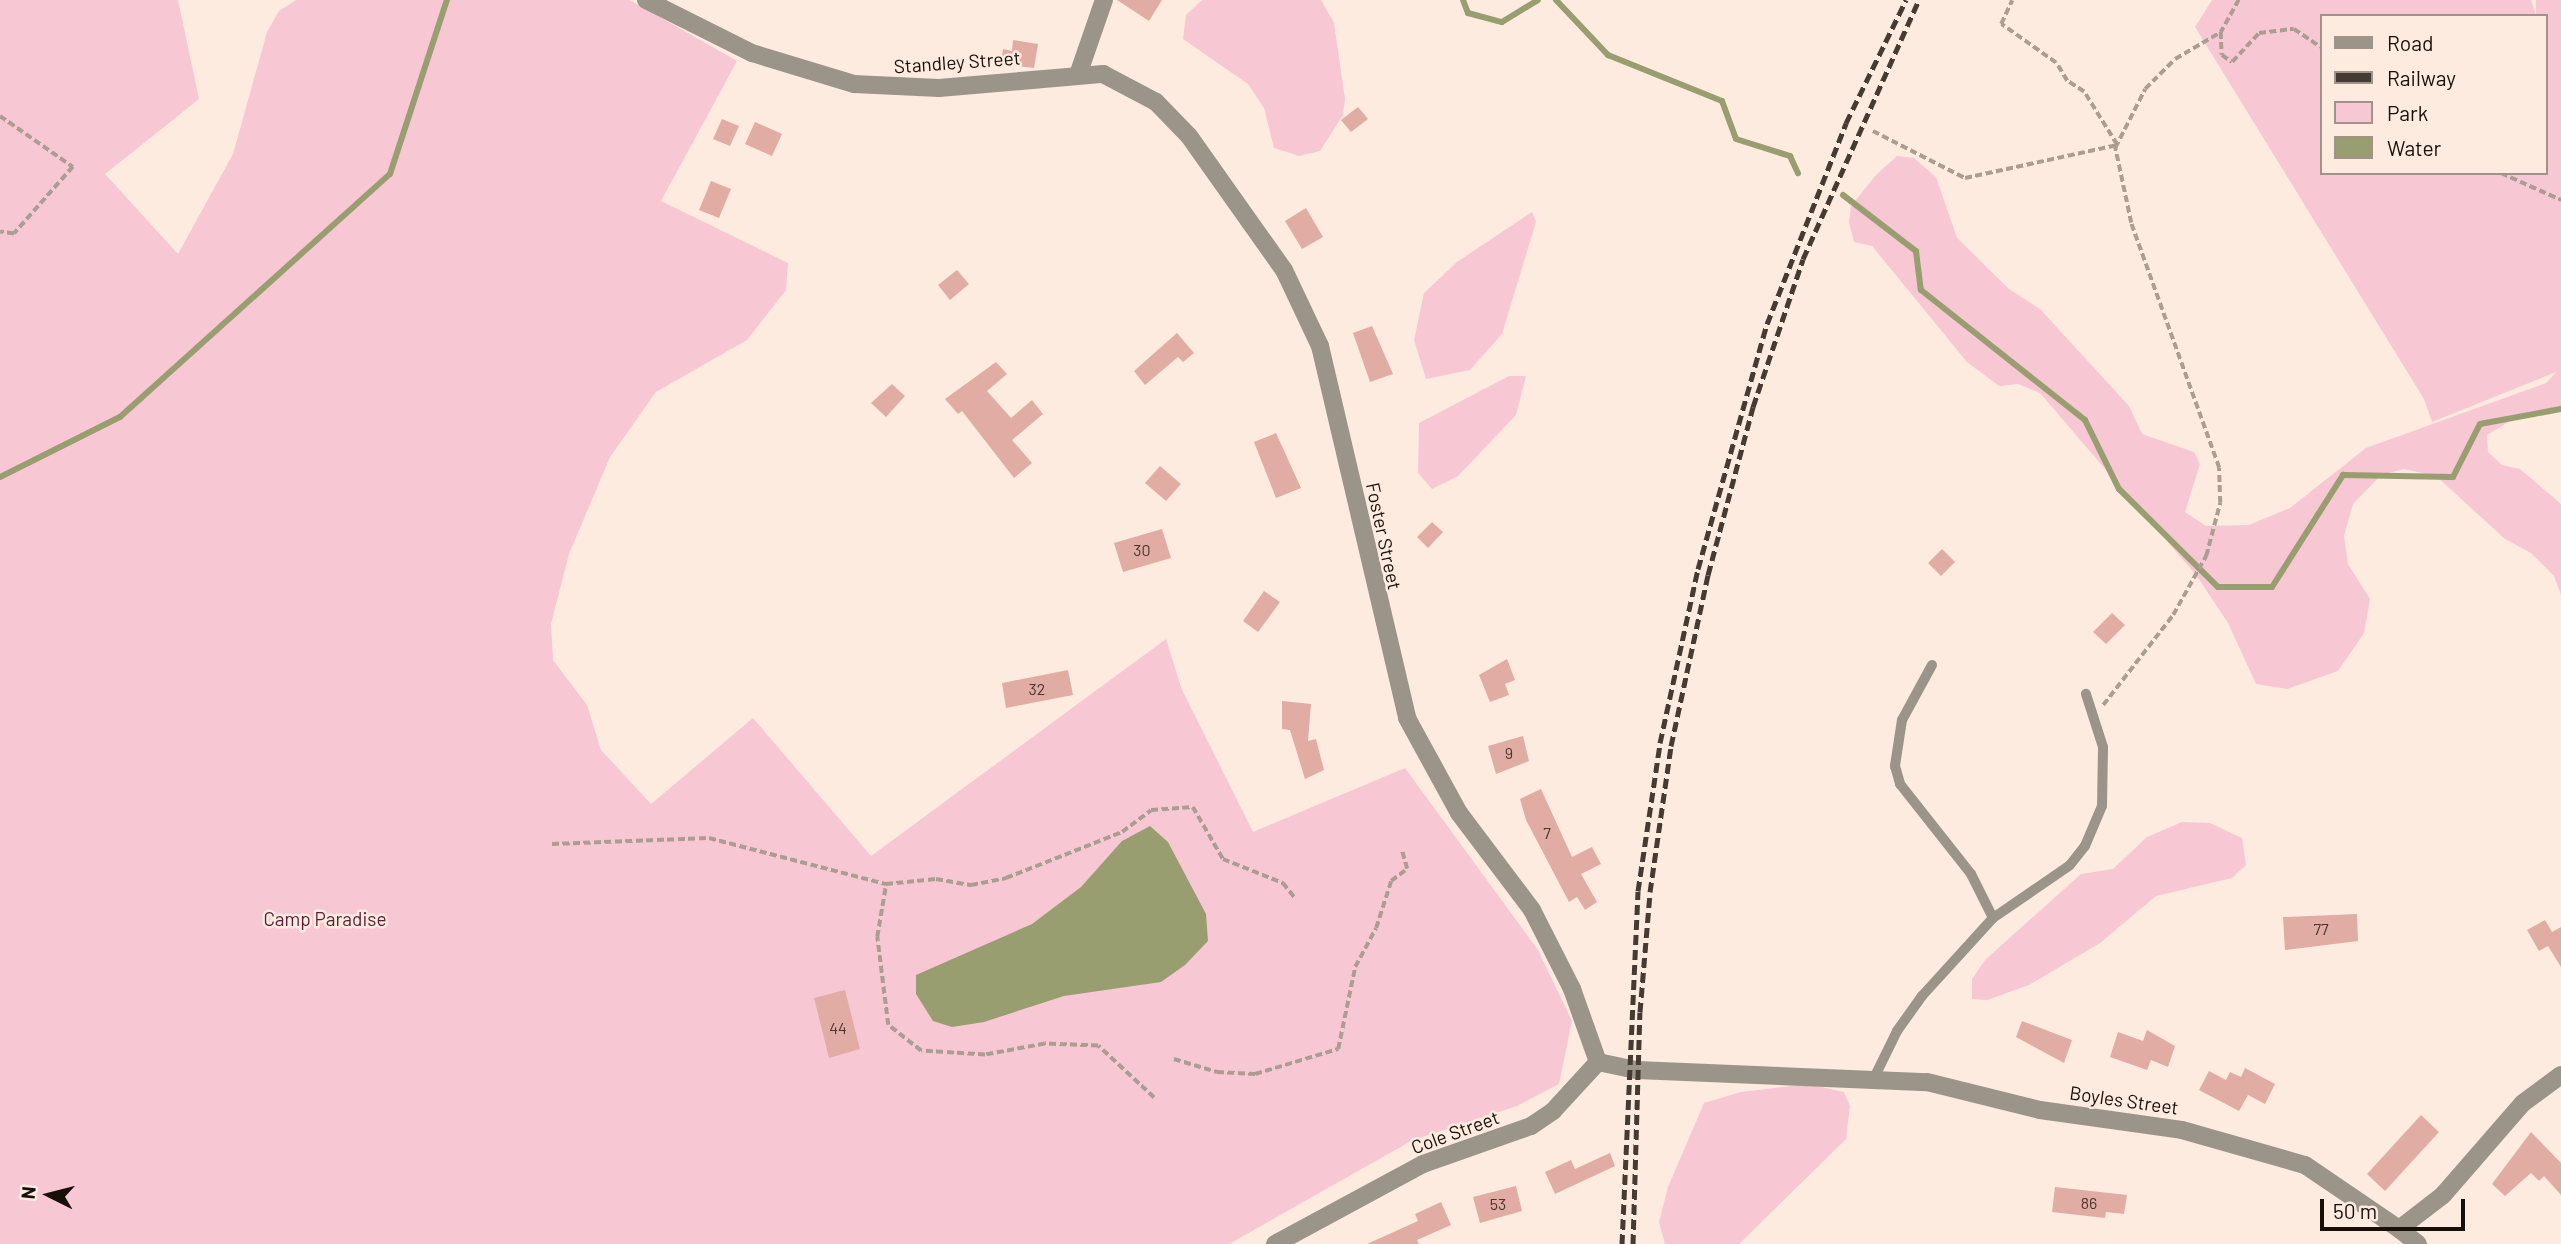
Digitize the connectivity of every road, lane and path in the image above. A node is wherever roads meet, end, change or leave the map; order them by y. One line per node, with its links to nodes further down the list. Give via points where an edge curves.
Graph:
1 (646, 0): 7 (street, Standley Street, via 752,53 854,84 939,88)
2 (1104, 0): 7 (street)
3 (2012, 0): 10 (path, via 2001,23 2056,63 2067,81 2084,92)
4 (2239, 0): 5 (path)
5 (2221, 33): 6 (path, via 2222,55 2232,62 2259,33 2294,29); 10 (path, via 2175,59 2145,89)
6 (2320, 46)
7 (1079, 72): 23 (street, Foster Street, via 1103,74 1156,102 1202,153 1284,270 1320,346 1407,718 1459,813 1532,910 1572,989)
8 (0, 116): 13 (path, via 73,167 13,234)
9 (1873, 131): 10 (path, via 1965,178)
10 (2117, 145): 16 (path, via 2131,223 2219,468 2220,503 2206,556 2173,615)
11 (2505, 175): 12 (path)
12 (2561, 200)
13 (0, 232)
14 (1931, 665): 21 (lane, via 1902,720 1895,766 1900,784 1971,874)
15 (2087, 694): 16 (lane)
16 (2096, 715): 21 (lane, via 2103,747 2102,806 2085,846 2070,865)
17 (552, 844): 19 (path, via 709,838)
18 (1402, 851): 22 (path, via 1407,869 1391,881 1376,928 1355,967 1338,1049 1255,1074 1217,1072)
19 (886, 884): 20 (path, via 936,879 971,885 1006,878 1122,832 1151,810 1193,807 1223,859 1283,883); 26 (path, via 877,937 888,1025 921,1051 985,1055 1045,1044 1098,1046)
20 (1295, 898)
21 (1993, 918): 25 (lane, via 1922,996 1897,1031)
22 (1174, 1059)
23 (1598, 1062): 25 (street, Boyles Street, via 1637,1070); 28 (street, Cole Street, via 1553,1111 1531,1126 1423,1164)
24 (2561, 1075): 27 (street, via 2523,1103 2443,1195)
25 (1875, 1076): 27 (street, Boyles Street, via 1960,1086 2040,1110 2136,1121 2264,1150 2305,1165)
26 (1154, 1098)
27 (2399, 1229): 29 (street, Boyles Street)
28 (1275, 1244)
29 (2418, 1244)

